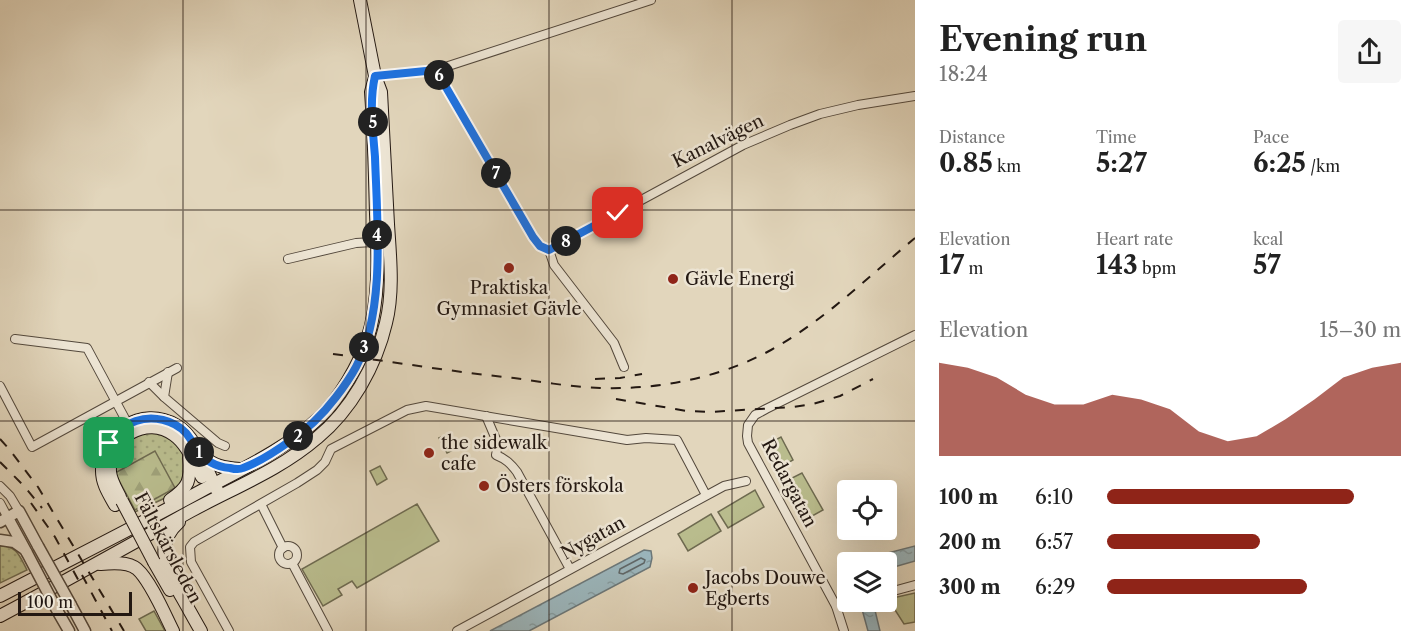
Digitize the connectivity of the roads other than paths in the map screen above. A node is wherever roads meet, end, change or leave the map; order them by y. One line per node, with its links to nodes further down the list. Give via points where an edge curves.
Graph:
1 (360, 0): 4 (main road)
2 (650, 0): 3 (street)
3 (436, 70): 4 (street); 7 (street, via 533,237)
4 (375, 76): 6 (main road, via 371,92)
5 (915, 96): 7 (street, Kanalvägen, via 858,105 790,125 743,145)
6 (383, 241): 8 (street, via 356,243); 20 (main road, via 374,313 357,366 322,415 273,453); 25 (main road, via 390,301 377,352 362,384 317,438)
7 (549, 250): 11 (street, via 554,265 614,343)
8 (288, 259)
9 (915, 335): 41 (street, Redargatan, via 766,409 748,425 752,452)
10 (15, 339): 15 (street, via 87,348)
11 (624, 367)
12 (148, 382): 14 (street); 14 (street, via 172,370); 15 (street)
13 (0, 386): 15 (street, via 32,447)
14 (164, 397): 18 (street)
15 (116, 401): 17 (street)
16 (486, 416): 24 (street, via 627,440 677,440); 27 (street, via 426,406 407,410 331,449 317,470); 37 (street, via 498,444 496,455 517,472)
17 (130, 428): 19 (main road, via 162,429); 35 (main road, Fältskärsleden, bridge, via 112,456 110,471 118,503)
18 (225, 446)
19 (194, 452): 20 (main road, via 217,466); 23 (main road); 30 (main road, via 183,491)
20 (241, 470): 23 (main road)
21 (746, 481): 24 (street, Nygatan)
22 (0, 486): 29 (street)
23 (211, 486): 25 (main road); 30 (main road)
24 (706, 495): 37 (street, Nygatan)
25 (217, 498): 28 (main road)
26 (0, 503): 31 (street)
27 (261, 504): 49 (street, via 190,547 191,562); 50 (street, via 283,548 281,560 292,563)
28 (194, 510): 36 (main road); 48 (main road, via 171,530 164,556)
29 (22, 516): 31 (street); 44 (street, bridge)
30 (145, 521): 40 (main road)
31 (7, 522): 32 (street); 34 (street)
32 (0, 535)
33 (0, 540): 34 (street, via 14,542)
34 (27, 553): 43 (street, bridge)
35 (151, 563): 46 (main road, Fältskärsleden); 47 (main road, Fältskärsleden)
36 (93, 567): 42 (main road); 45 (main road, via 122,564 136,568)
37 (570, 569): 51 (street, Nygatan)
38 (915, 585): 39 (street)
39 (897, 590)
40 (0, 594)
41 (836, 606): 52 (street, Redargatan)
42 (0, 616)
43 (69, 631)
44 (85, 631)
45 (173, 631)
46 (182, 631)
47 (192, 631)
48 (201, 631)
49 (229, 631)
50 (328, 631)
51 (457, 631)
52 (844, 631)

